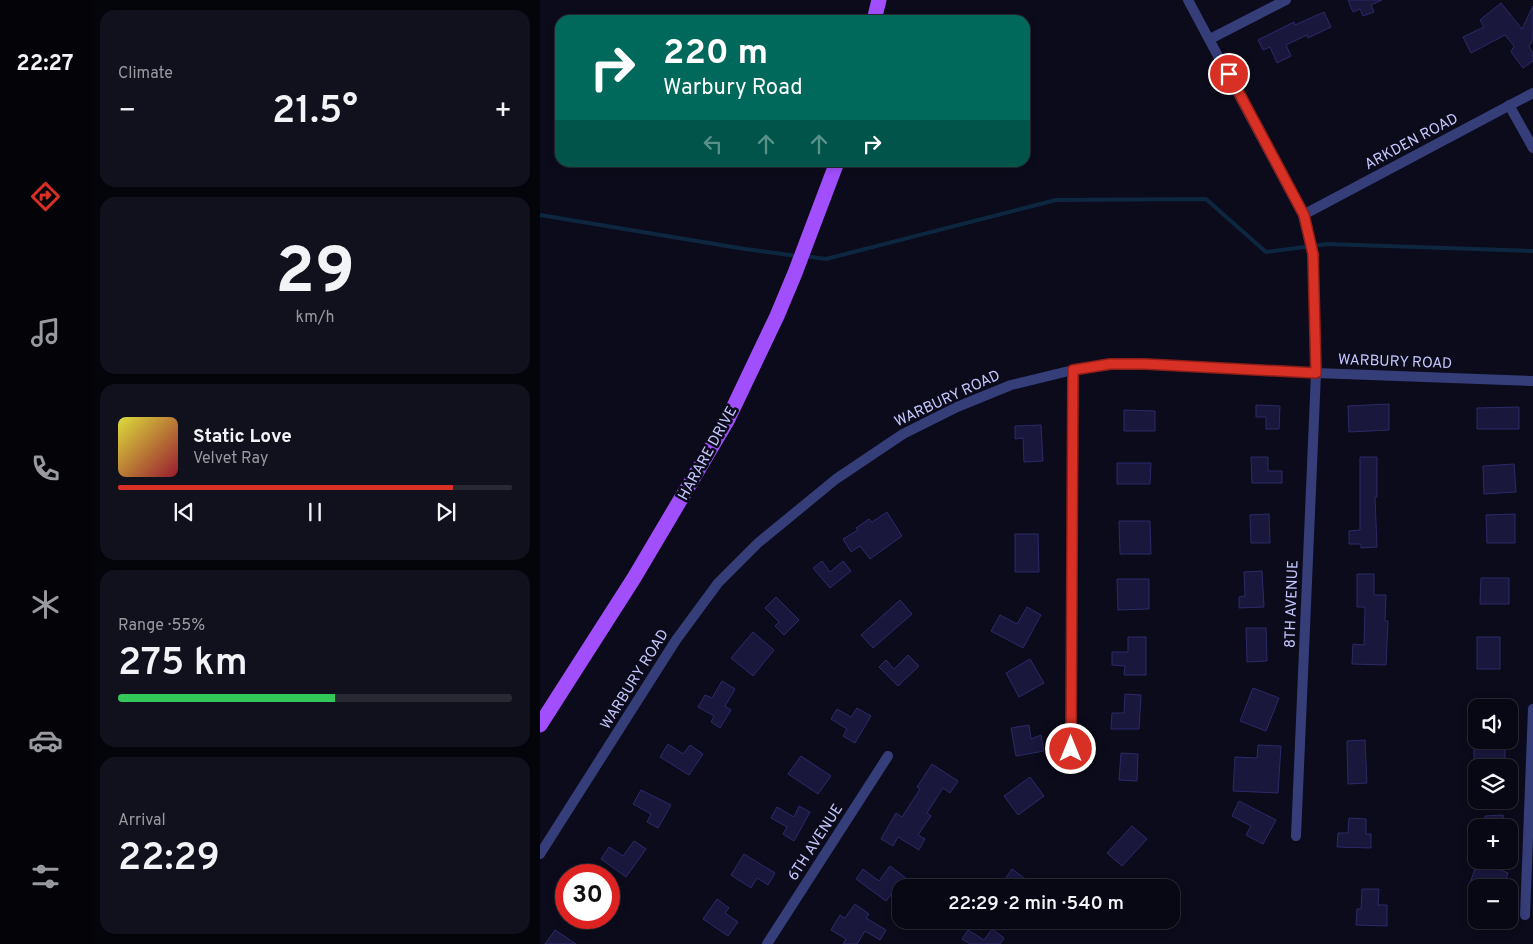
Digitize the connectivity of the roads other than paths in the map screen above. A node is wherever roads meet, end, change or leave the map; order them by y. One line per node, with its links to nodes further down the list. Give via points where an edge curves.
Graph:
1 (878, 0): 4 (main road)
2 (1188, 0): 5 (street, 8TH AVENUE)
3 (1286, 0): 5 (street)
4 (875, 15)
5 (1210, 39): 10 (street, 8TH AVENUE)
6 (1533, 93): 7 (street, ARKDEN ROAD)
7 (1509, 106): 8 (street); 10 (street, ARKDEN ROAD)
8 (1533, 148)
9 (835, 167): 15 (main road, HARARE DRIVE, via 795,273 727,421 634,578)
10 (1304, 215): 12 (street, 8TH AVENUE, via 1313,254)
11 (1073, 370): 12 (street, WARBURY ROAD, via 1110,364 1145,364); 17 (street); 19 (street, WARBURY ROAD, via 1012,385 903,434 836,479 758,542 718,583 676,640)
12 (1316, 373): 13 (street, WARBURY ROAD); 18 (street, 8TH AVENUE)
13 (1533, 381)
14 (1533, 709): 20 (street)
15 (540, 725)
16 (888, 756): 21 (street, 6TH AVENUE)
17 (1071, 769)
18 (1296, 836)
19 (540, 854)
20 (1526, 915)
21 (767, 944)

